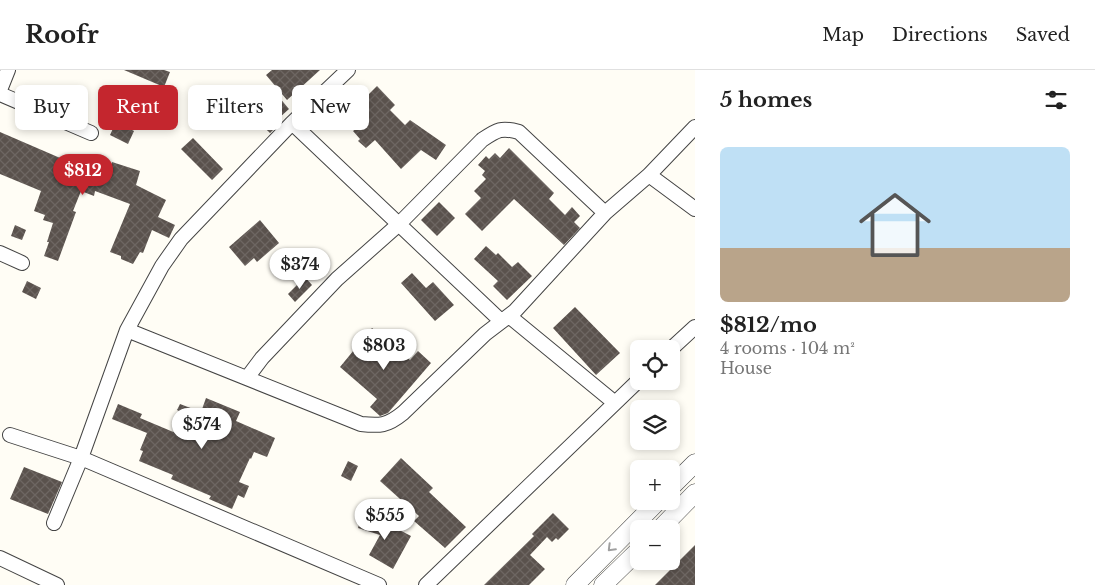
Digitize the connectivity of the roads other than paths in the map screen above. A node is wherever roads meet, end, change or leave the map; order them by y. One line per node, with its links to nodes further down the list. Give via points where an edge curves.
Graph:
1 (8, 70): 4 (street)
2 (348, 70): 3 (street)
3 (332, 85)
4 (0, 90)
5 (0, 94): 9 (street)
6 (292, 123): 18 (street, via 181,239 162,266)
7 (695, 127): 10 (street)
8 (299, 130): 13 (street)
9 (91, 133)
10 (649, 175): 11 (street); 12 (street)
11 (695, 208)
12 (605, 213): 13 (street, via 519,132 506,128 482,140); 16 (street)
13 (399, 224): 16 (street); 20 (street, via 337,279)
14 (0, 254): 15 (street)
15 (22, 263)
16 (505, 318): 20 (street, via 484,334 393,422 382,426 361,424); 22 (street)
17 (695, 327): 19 (street)
18 (128, 330): 20 (street); 24 (street)
19 (680, 341)
20 (247, 378)
21 (630, 389): 22 (street)
22 (615, 403): 35 (street)
23 (10, 435): 24 (street)
24 (80, 458): 30 (street); 34 (street)
25 (695, 464): 26 (street)
26 (680, 479)
27 (695, 493): 29 (street)
28 (649, 510): 36 (street, one-way to 36)
29 (669, 520)
30 (54, 523)
31 (0, 558): 33 (street)
32 (630, 559): 37 (street)
33 (57, 585)
34 (379, 585)
35 (426, 585)
36 (575, 585)
37 (603, 585)

